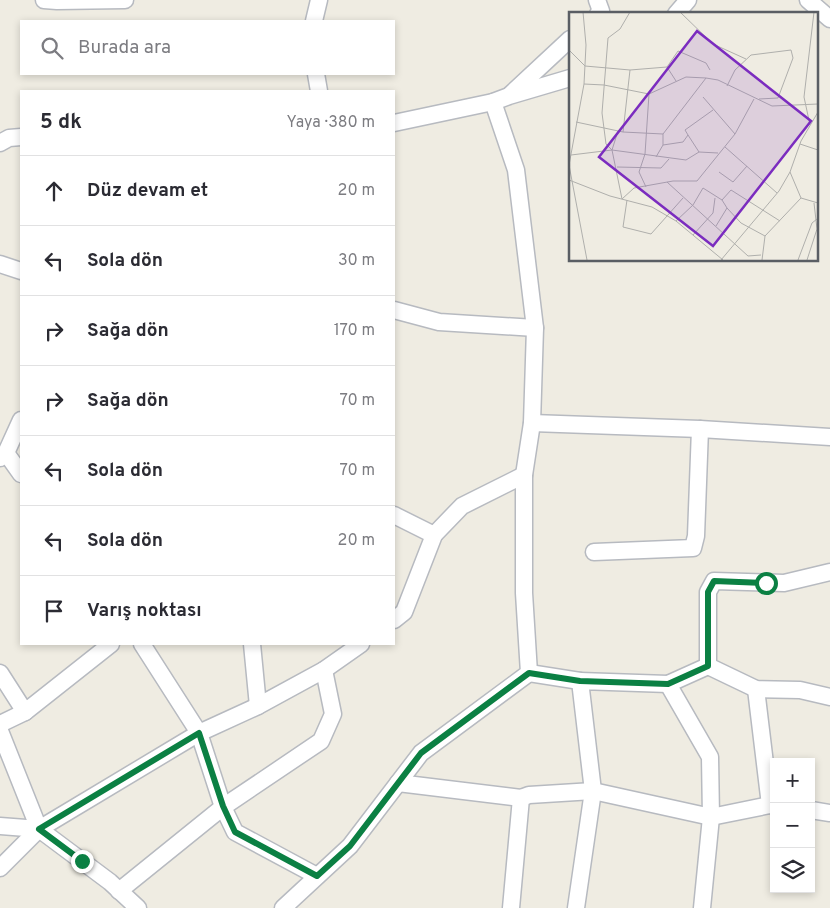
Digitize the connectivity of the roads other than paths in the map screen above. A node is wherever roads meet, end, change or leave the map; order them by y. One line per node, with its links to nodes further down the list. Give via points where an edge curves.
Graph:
1 (44, 0): 2 (street)
2 (125, 0)
3 (319, 0): 10 (street)
4 (597, 0): 7 (street)
5 (688, 0): 8 (street)
6 (808, 0): 9 (street)
7 (600, 12)
8 (678, 12)
9 (830, 19)
10 (314, 20)
11 (569, 40): 15 (street)
12 (316, 75): 14 (street)
13 (569, 78): 15 (street)
14 (320, 90)
15 (509, 96): 16 (street)
16 (493, 102): 17 (street); 23 (street, via 516,170)
17 (395, 123)
18 (20, 137): 19 (street)
19 (0, 143)
20 (0, 264): 21 (street)
21 (20, 272)
22 (395, 310): 23 (street, via 439,322)
23 (534, 328): 25 (street)
24 (20, 422): 28 (street)
25 (532, 423): 26 (street); 30 (street)
26 (700, 429): 27 (street); 33 (street, via 693,548)
27 (830, 437)
28 (3, 455): 29 (street)
29 (20, 473)
30 (524, 475): 32 (street, via 462,506); 43 (street, via 524,593)
31 (395, 516): 32 (street)
32 (434, 536): 35 (street, via 404,612)
33 (594, 552)
34 (830, 572): 40 (street, via 784,583 714,581 708,592)
35 (395, 619)
36 (110, 645): 49 (street)
37 (143, 645): 52 (street)
38 (252, 645): 48 (street)
39 (359, 645): 41 (street)
40 (708, 666): 45 (street); 46 (street)
41 (324, 670): 48 (street); 58 (street, via 333,714 320,740)
42 (0, 672): 49 (street)
43 (529, 673): 44 (street); 53 (street, via 421,753)
44 (580, 681): 45 (street); 54 (street)
45 (668, 684): 61 (street, via 710,757)
46 (756, 688): 47 (street, via 800,690); 56 (street)
47 (830, 698)
48 (258, 706): 52 (street)
49 (25, 712): 50 (street)
50 (0, 724)
51 (0, 730): 63 (street)
52 (199, 733): 58 (street); 63 (street)
53 (398, 783): 55 (street); 65 (street, via 350,846)
54 (593, 791): 55 (street); 61 (street); 70 (street)
55 (522, 798): 69 (street)
56 (772, 803)
57 (770, 805): 61 (street)
58 (223, 806): 65 (street, via 235,832); 66 (street)
59 (815, 811): 60 (street)
60 (830, 813)
61 (711, 817): 71 (street)
62 (0, 826): 63 (street)
63 (39, 829): 64 (street); 66 (street)
64 (0, 868)
65 (317, 876): 68 (street)
66 (119, 891): 67 (street)
67 (138, 908)
68 (283, 908)
69 (511, 908)
70 (576, 908)
71 (702, 908)

